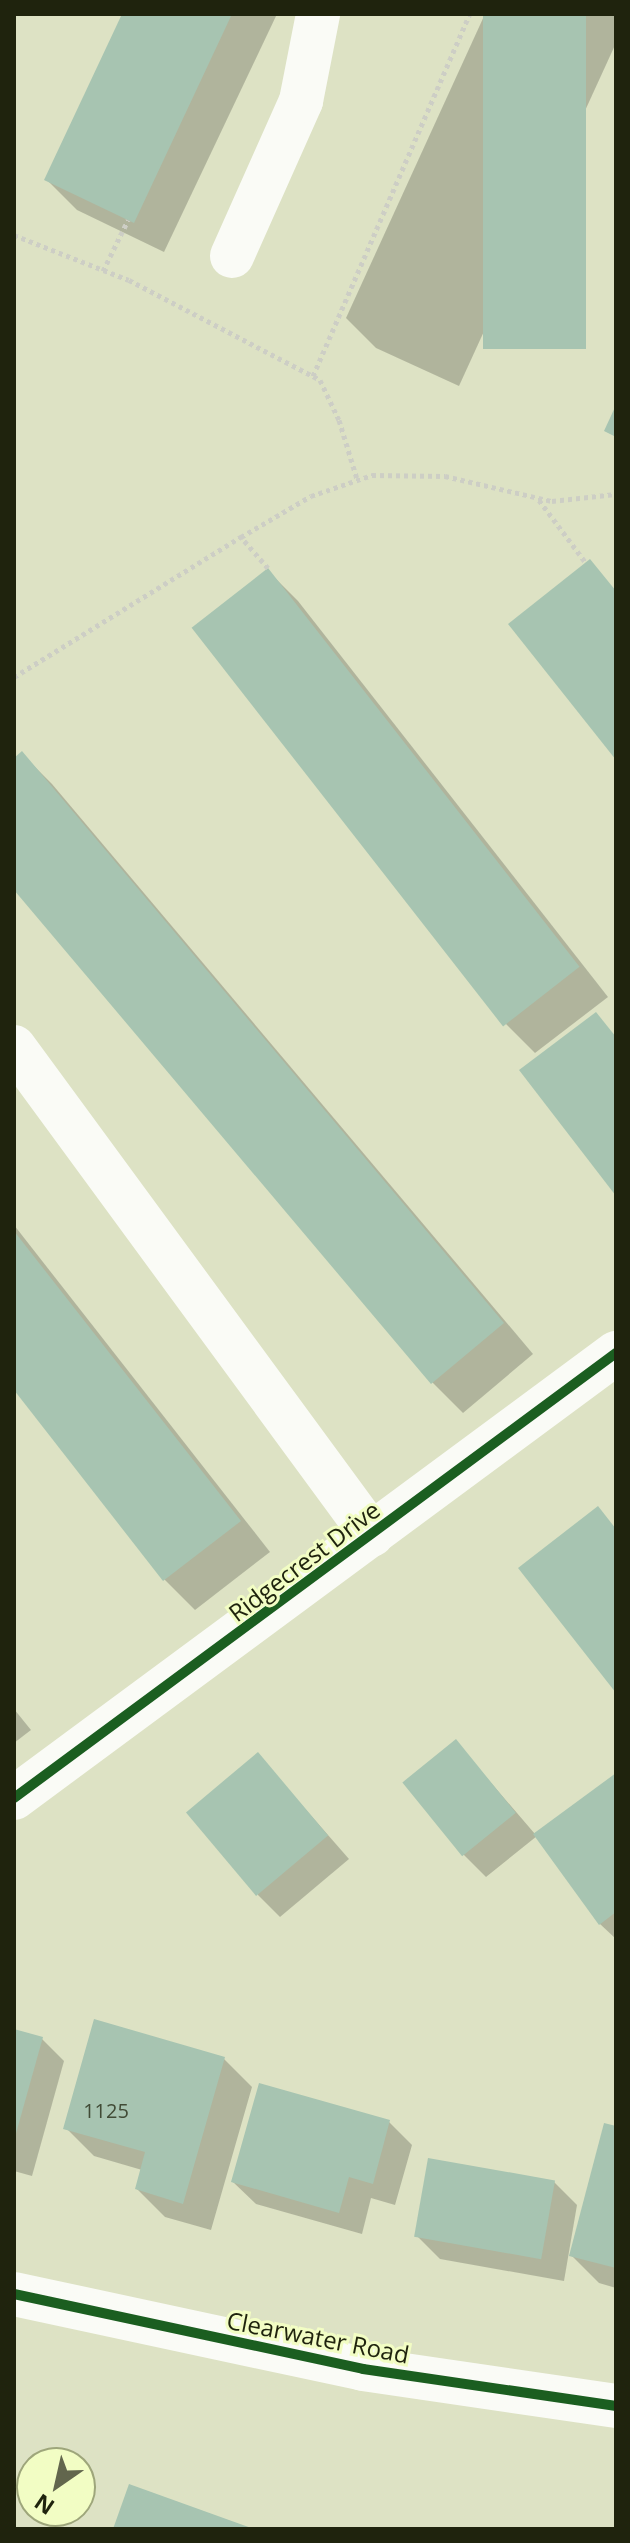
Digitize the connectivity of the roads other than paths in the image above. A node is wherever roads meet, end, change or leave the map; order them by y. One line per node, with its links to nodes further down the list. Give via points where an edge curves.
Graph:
1 (318, 14): 2 (street, via 301,101)
2 (232, 256)
3 (14, 1047): 5 (street)
4 (616, 1353): 5 (street, Ridgecrest Drive)
5 (372, 1535): 6 (street, Ridgecrest Drive)
6 (14, 1798)
7 (14, 2294): 8 (street, Clearwater Road, via 363,2369)
8 (616, 2406)

